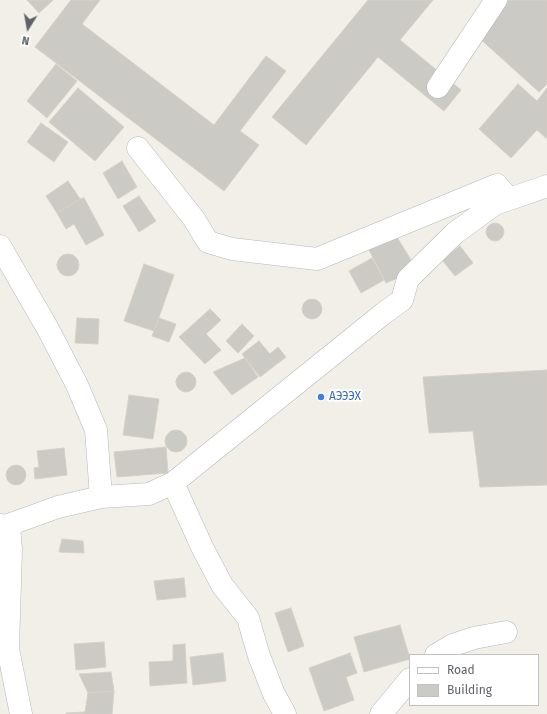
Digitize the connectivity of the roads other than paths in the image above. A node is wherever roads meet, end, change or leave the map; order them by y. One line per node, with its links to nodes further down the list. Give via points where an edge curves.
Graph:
1 (496, 0): 2 (street)
2 (438, 87)
3 (138, 148): 5 (street, via 194,219 208,242 232,249 317,259 497,185)
4 (547, 186): 5 (street)
5 (509, 199): 7 (street, via 495,204 455,233 408,279 402,300)
6 (0, 246): 8 (street, via 77,384 96,430)
7 (173, 483): 8 (street, via 149,494); 14 (street, via 222,585 248,618 259,656)
8 (101, 497): 9 (street, via 58,507)
9 (4, 525): 13 (street, via 11,549 8,649)
10 (506, 632): 11 (street, via 474,638 453,645)
11 (438, 654)
12 (409, 680): 15 (street)
13 (21, 714)
14 (285, 714)
15 (381, 714)

